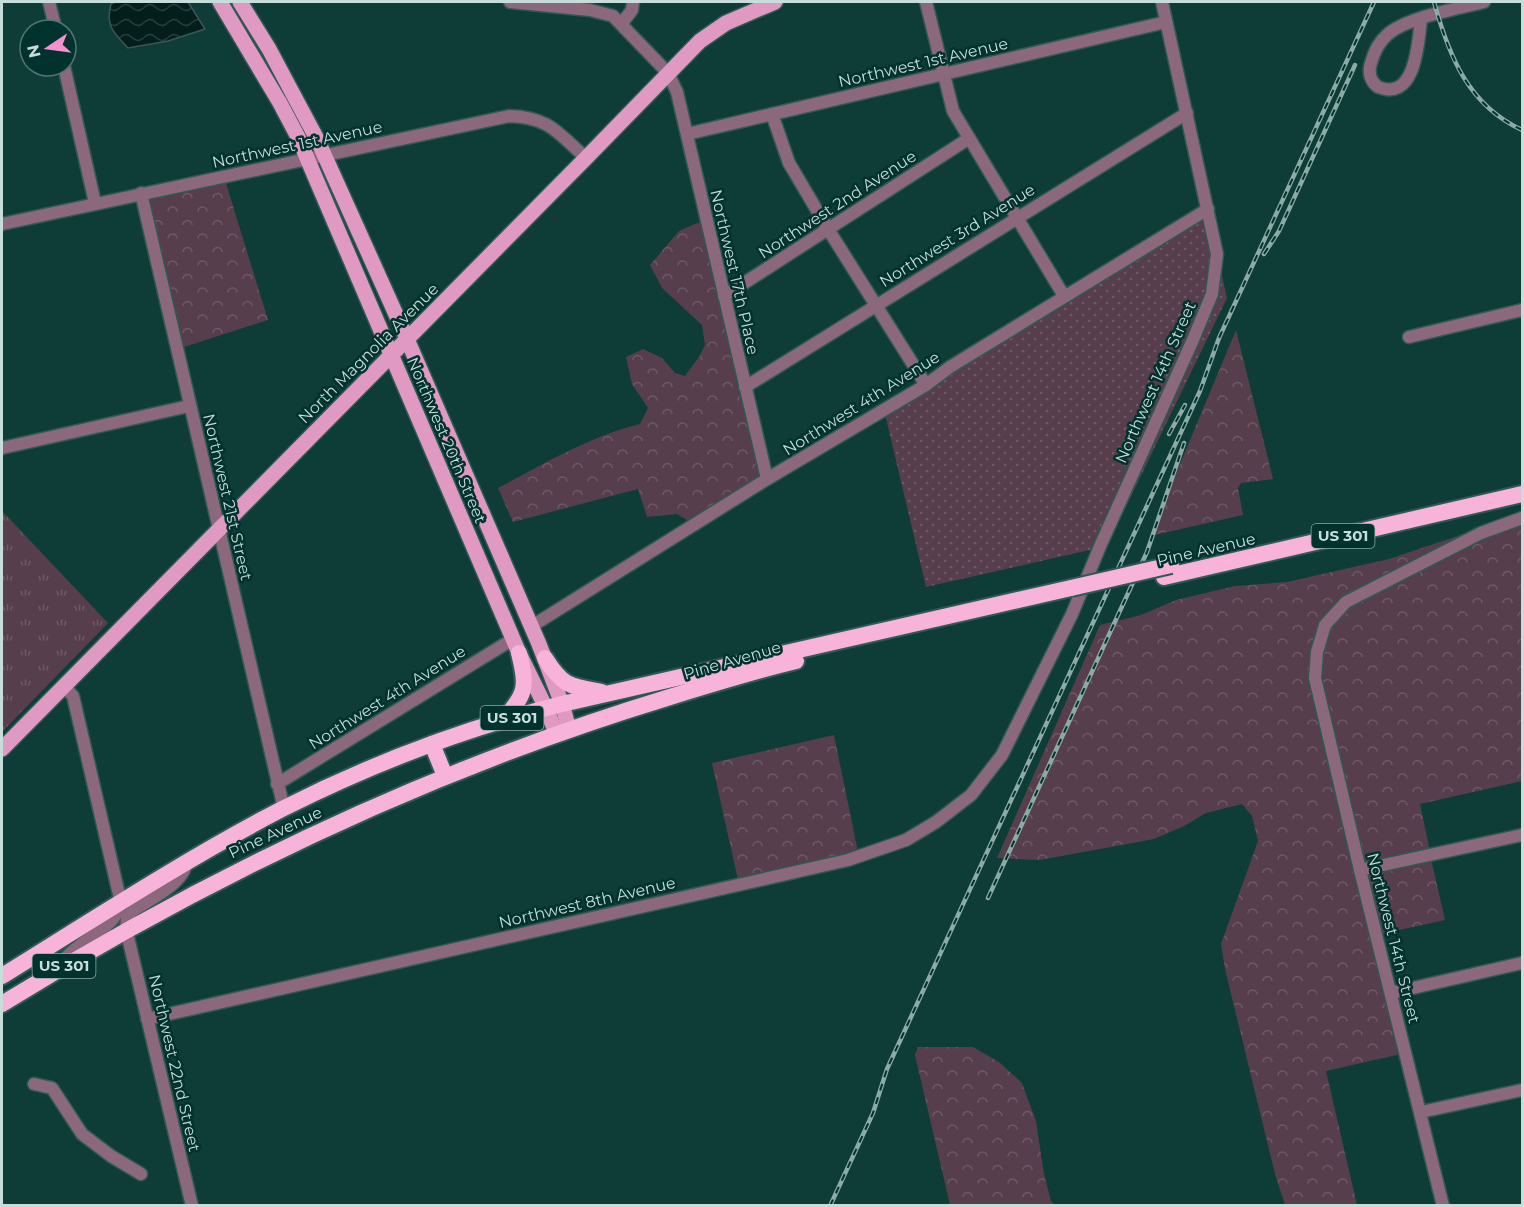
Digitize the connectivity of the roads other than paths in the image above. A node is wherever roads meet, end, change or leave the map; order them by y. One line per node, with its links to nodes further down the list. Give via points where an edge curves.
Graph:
1 (49, 2): 10 (street)
2 (220, 2): 23 (main road, Northwest 20th Street)
3 (240, 2): 21 (main road, Northwest 20th Street)
4 (510, 2): 13 (street, via 602,12)
5 (633, 2): 13 (street)
6 (775, 2): 14 (main road, North Magnolia Avenue, via 726,23 700,41)
7 (926, 2): 15 (street)
8 (1162, 2): 12 (street, Northwest 14th Street)
9 (1484, 2): 11 (street)
10 (53, 18)
11 (1421, 20): 11 (street, via 1392,31 1377,48 1370,71 1371,80 1378,87 1394,89 1407,80)
12 (1166, 22): 15 (street, Northwest 1st Avenue); 17 (street, Northwest 14th Street)
13 (622, 23): 14 (street)
14 (668, 73): 19 (street, Northwest 17th Place); 22 (main road, North Magnolia Avenue)
15 (944, 74): 18 (street, Northwest 1st Avenue); 20 (street, via 953,111)
16 (67, 78): 25 (street)
17 (1187, 113): 26 (street, Northwest 14th Street); 27 (street, Northwest 3rd Avenue)
18 (772, 114): 19 (street, Northwest 1st Avenue); 29 (street, via 789,163)
19 (687, 134): 30 (street, Northwest 17th Place)
20 (968, 140): 27 (street); 29 (street, Northwest 2nd Avenue)
21 (324, 156): 22 (street, Northwest 1st Avenue, via 509,116 528,116 544,122); 23 (street, Northwest 1st Avenue); 35 (main road, Northwest 20th Street)
22 (586, 158): 35 (main road, North Magnolia Avenue)
23 (308, 159): 24 (street, Northwest 1st Avenue); 36 (main road, Northwest 20th Street)
24 (141, 193): 25 (street, Northwest 1st Avenue); 39 (street, Northwest 21st Street)
25 (95, 203): 28 (street, Northwest 1st Avenue)
26 (1208, 209): 31 (street, Northwest 4th Avenue); 60 (street, Northwest 14th Street, via 1217,255 1212,294 1072,614)
27 (1018, 217): 31 (street); 32 (street, Northwest 3rd Avenue)
28 (2, 224)
29 (828, 229): 30 (street, Northwest 2nd Avenue); 32 (street)
30 (724, 296): 38 (street, Northwest 17th Place)
31 (1064, 296): 37 (street, Northwest 4th Avenue)
32 (876, 304): 37 (street); 38 (street, Northwest 3rd Avenue)
33 (1522, 310): 34 (street)
34 (1408, 338)
35 (407, 339): 36 (main road, North Magnolia Avenue); 47 (main road, Northwest 20th Street)
36 (391, 355): 45 (main road, North Magnolia Avenue); 46 (main road, Northwest 20th Street)
37 (926, 385): 41 (street, Northwest 4th Avenue)
38 (745, 387): 41 (street, Northwest 17th Place)
39 (189, 406): 40 (street); 45 (street, Northwest 21st Street)
40 (2, 448)
41 (767, 479): 49 (street, Northwest 4th Avenue)
42 (1522, 484): 48 (highway, Pine Avenue / US 301)
43 (1522, 494): 48 (highway, Pine Avenue / US 301)
44 (1522, 518): 66 (street, Northwest 14th Street, via 1481,533 1346,602 1326,626 1317,652 1315,678)
45 (219, 530): 53 (main road, North Magnolia Avenue); 62 (street, Northwest 21st Street)
46 (475, 549): 47 (main road); 50 (main road, Northwest 20th Street)
47 (508, 571): 49 (main road, Northwest 20th Street)
48 (1168, 572): 52 (highway, Pine Avenue / US 301, bridge)
49 (532, 626): 51 (main road, Northwest 20th Street)
50 (516, 646): 55 (main road, Northwest 20th Street); 56 (highway, via 525,679 523,692); 62 (street, Northwest 4th Avenue)
51 (545, 658): 54 (highway, via 564,682); 55 (main road, Northwest 20th Street)
52 (712, 676): 54 (highway, Pine Avenue / US 301); 57 (highway, Pine Avenue / US 301)
53 (64, 686): 59 (main road, North Magnolia Avenue); 67 (street, via 73,696)
54 (609, 693): 55 (highway, Pine Avenue / US 301)
55 (554, 706): 56 (highway, Pine Avenue / US 301); 57 (main road, Northwest 20th Street)
56 (502, 721): 58 (highway, Pine Avenue / US 301)
57 (563, 731): 61 (highway, Pine Avenue / US 301)
58 (432, 744): 61 (highway); 63 (highway, Pine Avenue / US 301)
59 (2, 749)
60 (1002, 755): 74 (street, Northwest 8th Avenue, via 971,795 936,822 882,850)
61 (445, 777): 68 (highway, Pine Avenue / US 301, via 229,874)
62 (277, 784): 63 (street, Northwest 21st Street)
63 (284, 809): 65 (highway, Pine Avenue / US 301)
64 (1522, 835): 66 (street)
65 (186, 863): 67 (highway, Pine Avenue / US 301); 68 (street, via 179,879 131,912)
66 (1360, 870): 72 (street, Northwest 14th Street)
67 (121, 903): 70 (highway, Pine Avenue / US 301); 71 (street, via 108,924)
68 (126, 929): 71 (highway, Pine Avenue / US 301); 74 (street, Northwest 22nd Street)
69 (1522, 963): 72 (street)
70 (2, 976)
71 (46, 976): 73 (highway, Pine Avenue / US 301)
72 (1391, 993): 77 (street, Northwest 14th Street)
73 (2, 1004)
74 (147, 1019): 79 (street, Northwest 22nd Street)
75 (34, 1084): 78 (street, via 52,1089 82,1134)
76 (1522, 1090): 77 (street)
77 (1421, 1112): 80 (street, Northwest 14th Street)
78 (141, 1174)
79 (192, 1206)
80 (1443, 1206)

